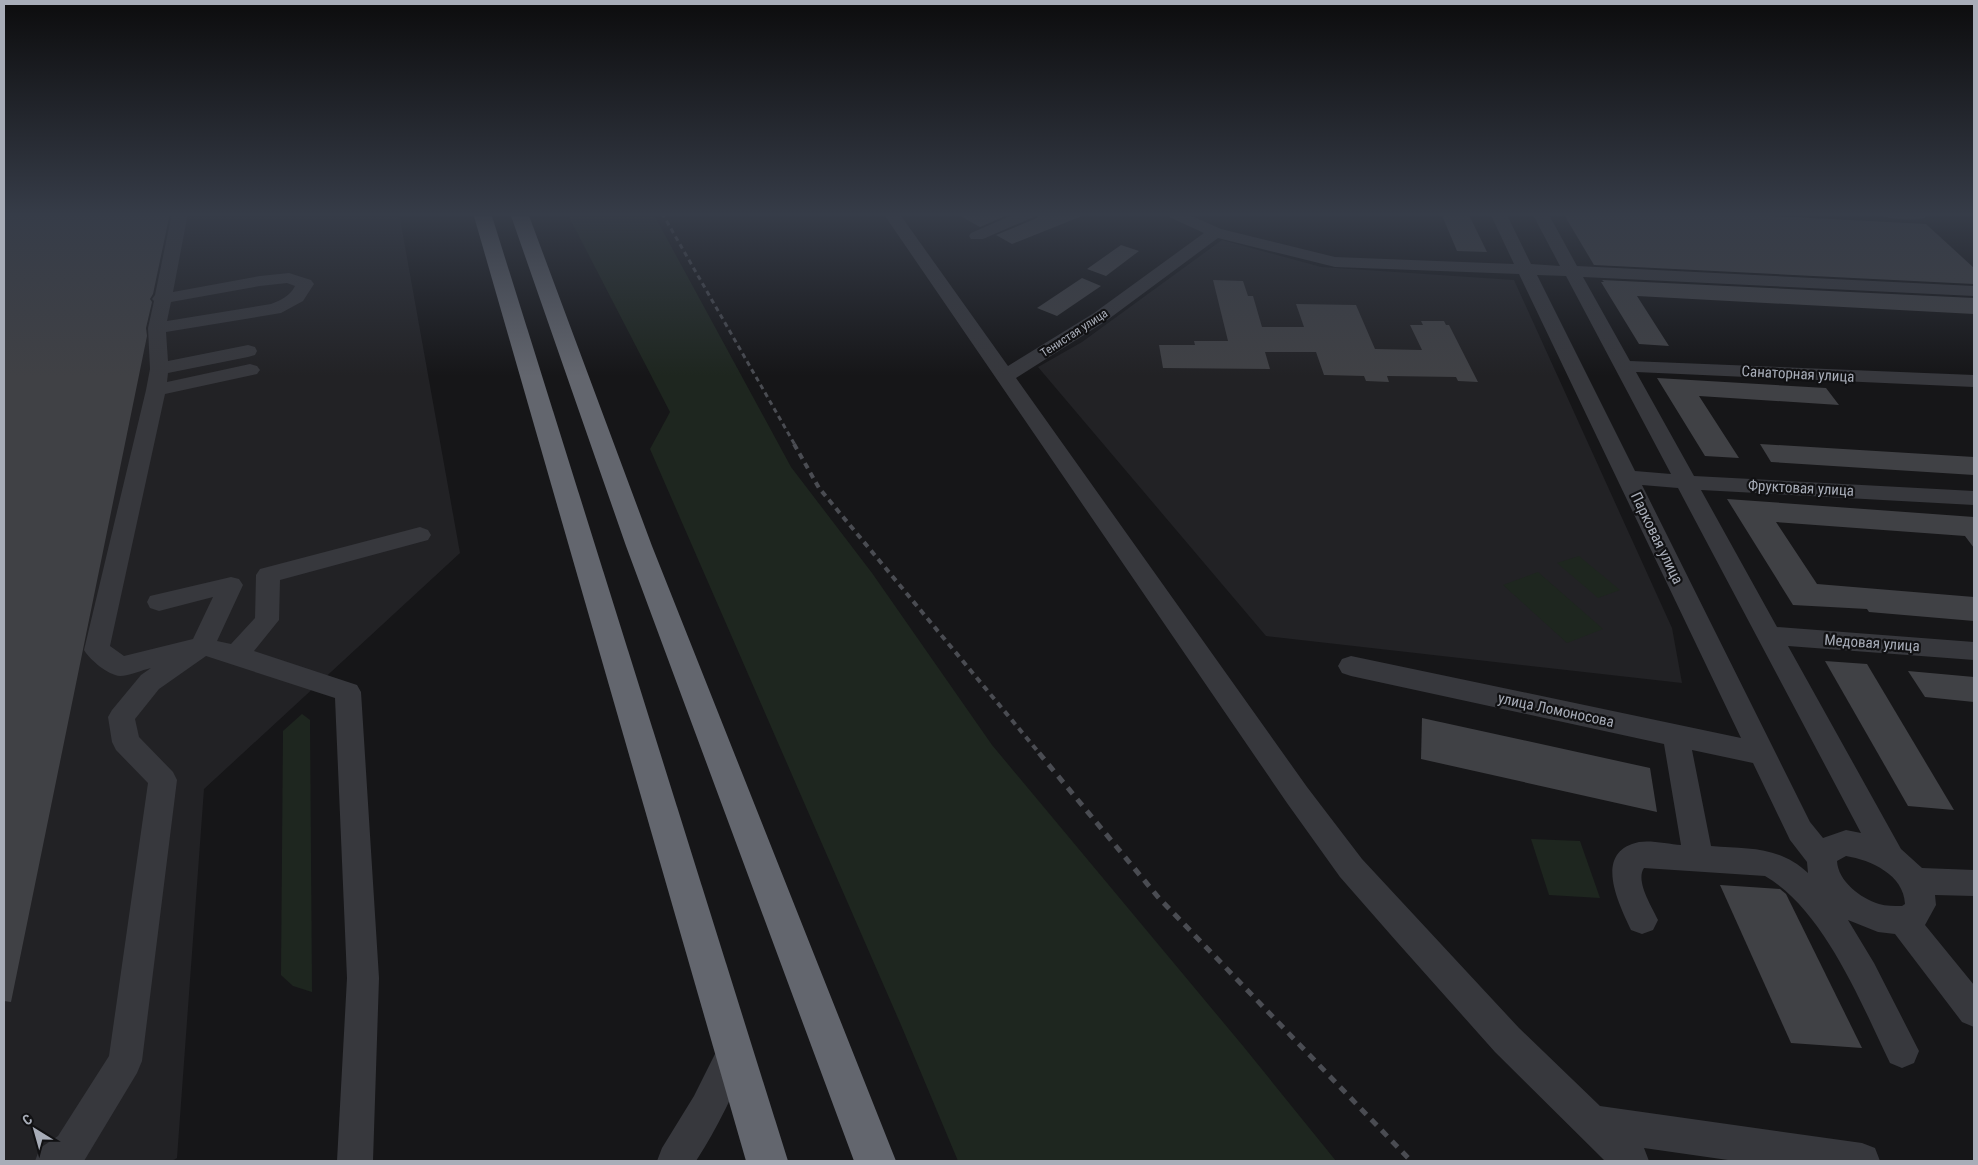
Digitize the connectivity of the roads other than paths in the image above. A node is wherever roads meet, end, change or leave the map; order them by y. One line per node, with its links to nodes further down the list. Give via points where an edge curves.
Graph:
1 (169, 267): 11 (street)
2 (499, 267): 40 (highway)
3 (539, 267): 46 (highway, via 639,546)
4 (928, 267): 16 (street)
5 (1168, 267): 16 (street, Тенистая улица, via 1100,317)
6 (1481, 267): 8 (street)
7 (1570, 267): 9 (street)
8 (1526, 269): 9 (street); 19 (street, Парковая улица)
9 (1572, 271): 10 (street); 14 (street)
10 (1974, 291)
11 (162, 299): 12 (street); 12 (street, via 260,281 289,278 305,284 301,294 292,302 275,308)
12 (156, 328): 17 (street)
13 (248, 351): 17 (street)
14 (1623, 366): 18 (street, Санаторная улица); 20 (street)
15 (250, 370): 17 (street)
16 (1004, 377): 41 (street, via 1351,868 1507,1040)
17 (157, 379): 25 (street, via 97,650 120,666)
18 (1974, 381)
19 (1627, 476): 20 (street, Фруктовая улица); 30 (street, Парковая улица)
20 (1686, 482): 21 (street, Фруктовая улица); 24 (street)
21 (1974, 498)
22 (420, 535): 27 (street, via 268,575 268,620)
23 (159, 602): 25 (street, via 231,585)
24 (1769, 636): 26 (street, Медовая улица); 31 (street)
25 (202, 646): 27 (street); 42 (street, via 150,682 120,717 126,742 163,780 126,1060 71,1150)
26 (1974, 651)
27 (236, 655): 43 (street, via 348,692 363,978)
28 (1351, 666): 29 (street, улица Ломоносова)
29 (1676, 736): 30 (street, улица Ломоносова); 32 (street)
30 (1762, 754): 33 (street, Парковая улица, via 1800,831)
31 (1890, 858): 33 (street, via 1860,845 1846,843 1830,848); 34 (street)
32 (1698, 859): 36 (street, via 1640,855 1628,862 1626,878); 39 (street, via 1769,863 1794,877 1848,947)
33 (1822, 859): 37 (street, via 1826,880 1846,902 1875,917)
34 (1914, 881): 35 (street); 37 (street, via 1920,892 1920,911)
35 (1974, 883)
36 (1642, 920)
37 (1903, 921): 38 (street)
38 (1974, 1011)
39 (1902, 1050)
40 (733, 1054): 44 (street, via 715,1096); 45 (highway)
41 (1593, 1123): 47 (street); 48 (street)
42 (53, 1161)
43 (355, 1161)
44 (675, 1161)
45 (766, 1161)
46 (876, 1161)
47 (1631, 1161)
48 (1862, 1161)

